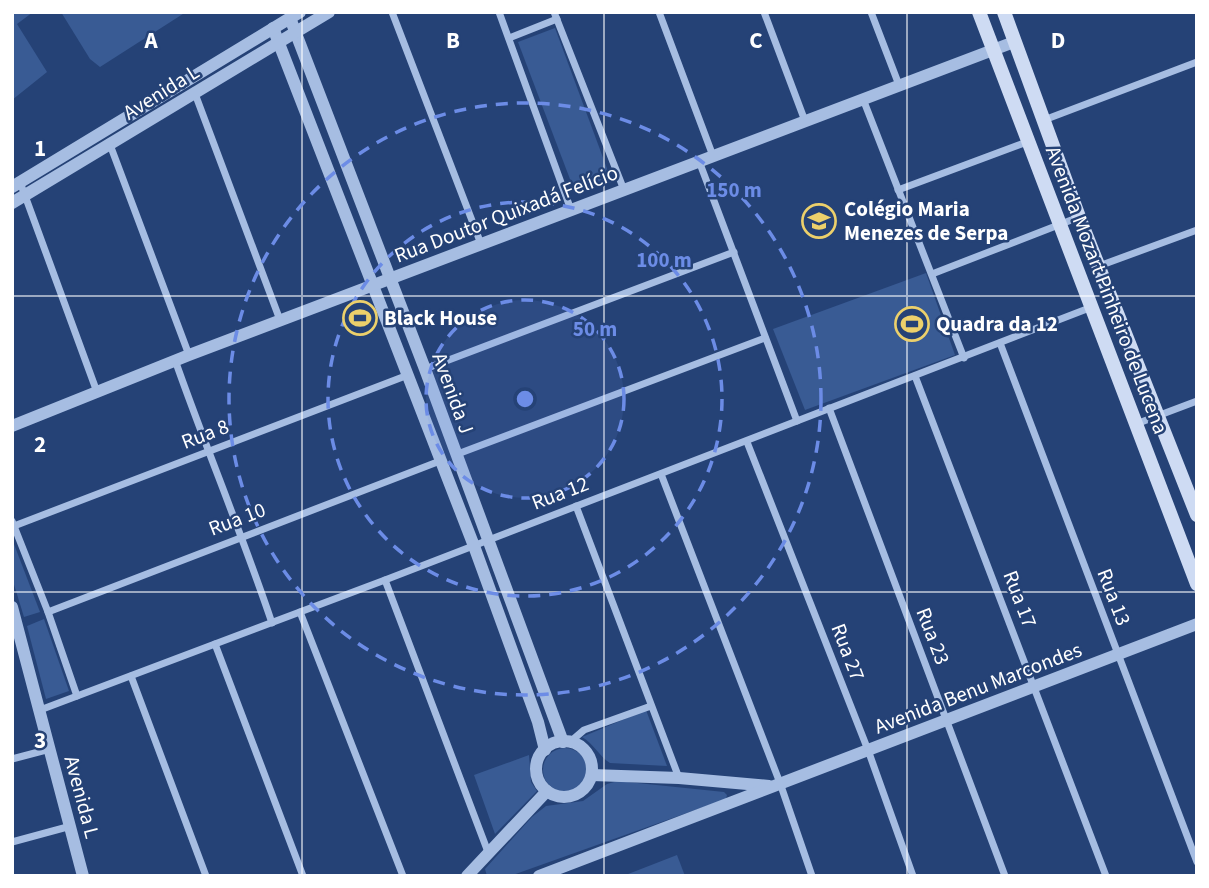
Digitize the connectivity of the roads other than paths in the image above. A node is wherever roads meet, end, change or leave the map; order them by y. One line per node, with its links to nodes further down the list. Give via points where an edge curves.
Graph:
1 (330, 12): 12 (street, Avenida L)
2 (392, 12): 38 (street)
3 (499, 12): 13 (street)
4 (659, 12): 27 (street)
5 (764, 12): 23 (street)
6 (871, 12): 19 (street)
7 (979, 12): 16 (main road, Avenida Mozart Pinheiro de Lucena)
8 (1004, 12): 15 (main road, Avenida Mozart Pinheiro de Lucena)
9 (295, 15): 11 (street, Avenida L); 12 (street, Avenida J)
10 (556, 16): 13 (street); 30 (street)
11 (273, 28): 14 (street, Avenida J); 18 (street, Avenida L)
12 (295, 32): 14 (street, Avenida L); 42 (street, Avenida J)
13 (509, 38): 34 (street)
14 (279, 42): 20 (street, Avenida L); 43 (street, Avenida J)
15 (1014, 42): 16 (street, Rua Doutor Quixadá Felício); 22 (main road, Avenida Mozart Pinheiro de Lucena)
16 (993, 50): 19 (street, Rua Doutor Quixadá Felício); 25 (main road, Avenida Mozart Pinheiro de Lucena)
17 (1197, 62): 22 (street)
18 (189, 80): 20 (street); 24 (street, Avenida L)
19 (899, 85): 21 (street, Rua Doutor Quixadá Felício)
20 (195, 93): 26 (street, Avenida L); 45 (street)
21 (863, 99): 23 (street, Rua Doutor Quixadá Felício); 31 (street)
22 (1044, 120): 35 (main road, Avenida Mozart Pinheiro de Lucena)
23 (805, 121): 27 (street, Rua Doutor Quixadá Felício)
24 (106, 132): 26 (street); 29 (street, Avenida L)
25 (1027, 142): 31 (street); 36 (main road, Avenida Mozart Pinheiro de Lucena)
26 (110, 146): 32 (street, Avenida L); 48 (street)
27 (713, 156): 28 (street, Rua Doutor Quixadá Felício)
28 (699, 161): 30 (street, Rua Doutor Quixadá Felício); 39 (street)
29 (16, 185): 32 (street)
30 (624, 190): 34 (street, Rua Doutor Quixadá Felício)
31 (898, 190): 41 (street)
32 (25, 195): 33 (street, Avenida L); 54 (street)
33 (12, 203)
34 (571, 210): 38 (street, Rua Doutor Quixadá Felício)
35 (1079, 216): 36 (street); 40 (main road, Avenida Mozart Pinheiro de Lucena)
36 (1059, 224): 41 (street); 44 (main road, Avenida Mozart Pinheiro de Lucena)
37 (1197, 230): 40 (street)
38 (481, 244): 42 (street, Rua Doutor Quixadá Felício)
39 (734, 252): 46 (street); 51 (street)
40 (1098, 267): 57 (main road, Avenida Mozart Pinheiro de Lucena)
41 (932, 274): 49 (street)
42 (390, 278): 43 (street, Rua Doutor Quixadá Felício); 51 (street, Avenida J)
43 (373, 285): 45 (street, Rua Doutor Quixadá Felício); 52 (street, Avenida J)
44 (1092, 307): 47 (street, Rua 12); 59 (main road, Avenida Mozart Pinheiro de Lucena)
45 (280, 320): 48 (street, Rua Doutor Quixadá Felício)
46 (765, 338): 58 (street); 63 (street)
47 (1000, 343): 49 (street, Rua 12); 80 (street, Rua 13)
48 (189, 355): 50 (street, Rua Doutor Quixadá Felício)
49 (964, 358): 53 (street, Rua 12)
50 (175, 360): 54 (street, Rua Doutor Quixadá Felício); 62 (street)
51 (425, 369): 63 (street, Avenida J)
52 (408, 376): 62 (street, Rua 8); 64 (street, Avenida J)
53 (915, 376): 56 (street, Rua 12); 82 (street, Rua 17)
54 (97, 392): 60 (street, Rua Doutor Quixadá Felício)
55 (1197, 401): 57 (street)
56 (829, 408): 58 (street, Rua 12); 86 (street, Rua 23)
57 (1157, 416): 59 (street); 67 (main road, Avenida Mozart Pinheiro de Lucena)
58 (797, 421): 61 (street, Rua 12)
59 (1136, 424): 73 (main road, Avenida Mozart Pinheiro de Lucena)
60 (12, 426)
61 (747, 442): 65 (street, Rua 12); 90 (street, Rua 27)
62 (207, 452): 68 (street, Rua 8); 69 (street)
63 (455, 455): 70 (street, Avenida J)
64 (440, 461): 69 (street, Rua 10); 71 (street, Avenida J)
65 (661, 474): 66 (street, Rua 12); 94 (street)
66 (576, 506): 70 (street, Rua 12); 84 (street)
67 (1197, 514)
68 (13, 523): 75 (street)
69 (242, 536): 75 (street, Rua 10); 77 (street)
70 (489, 541): 71 (street, Rua 12); 87 (street, Avenida J)
71 (474, 546): 72 (street, Rua 12); 89 (street, Avenida J)
72 (385, 580): 76 (street, Rua 12); 98 (street)
73 (1197, 584)
74 (12, 607): 85 (street, Avenida L)
75 (48, 612): 83 (street)
76 (300, 612): 77 (street, Rua 12); 103 (street)
77 (272, 623): 79 (street, Rua 12)
78 (1197, 624): 80 (street, Avenida Benu Marcondes)
79 (215, 644): 81 (street, Rua 12); 102 (street)
80 (1117, 655): 82 (street, Avenida Benu Marcondes); 99 (street, Rua 13)
81 (131, 676): 83 (street, Rua 12); 101 (street)
82 (1035, 687): 86 (street, Avenida Benu Marcondes); 109 (street, Rua 17)
83 (77, 696): 85 (street, Rua 12)
84 (651, 706): 87 (street, via 584,730); 93 (street)
85 (40, 710): 88 (street, Avenida L)
86 (946, 720): 90 (street, Avenida Benu Marcondes); 108 (street, Rua 23)
87 (566, 742): 89 (street); 92 (street, via 585,750)
88 (50, 749): 91 (street); 96 (street, Avenida L)
89 (545, 750): 95 (street, via 537,766)
90 (868, 750): 94 (street, Avenida Benu Marcondes); 107 (street, Rua 27)
91 (12, 759)
92 (592, 775): 93 (street, Avenida Benu Marcondes); 95 (street, via 574,796)
93 (679, 778): 94 (street, Avenida Benu Marcondes)
94 (777, 785): 105 (street, Avenida Benu Marcondes); 106 (street)
95 (547, 791): 98 (street)
96 (71, 827): 97 (street); 100 (street, Avenida L)
97 (12, 842)
98 (488, 852): 104 (street)
99 (1197, 862)
100 (83, 876)
101 (206, 876)
102 (303, 876)
103 (402, 876)
104 (467, 876)
105 (539, 876)
106 (812, 876)
107 (913, 876)
108 (1005, 876)
109 (1106, 876)

